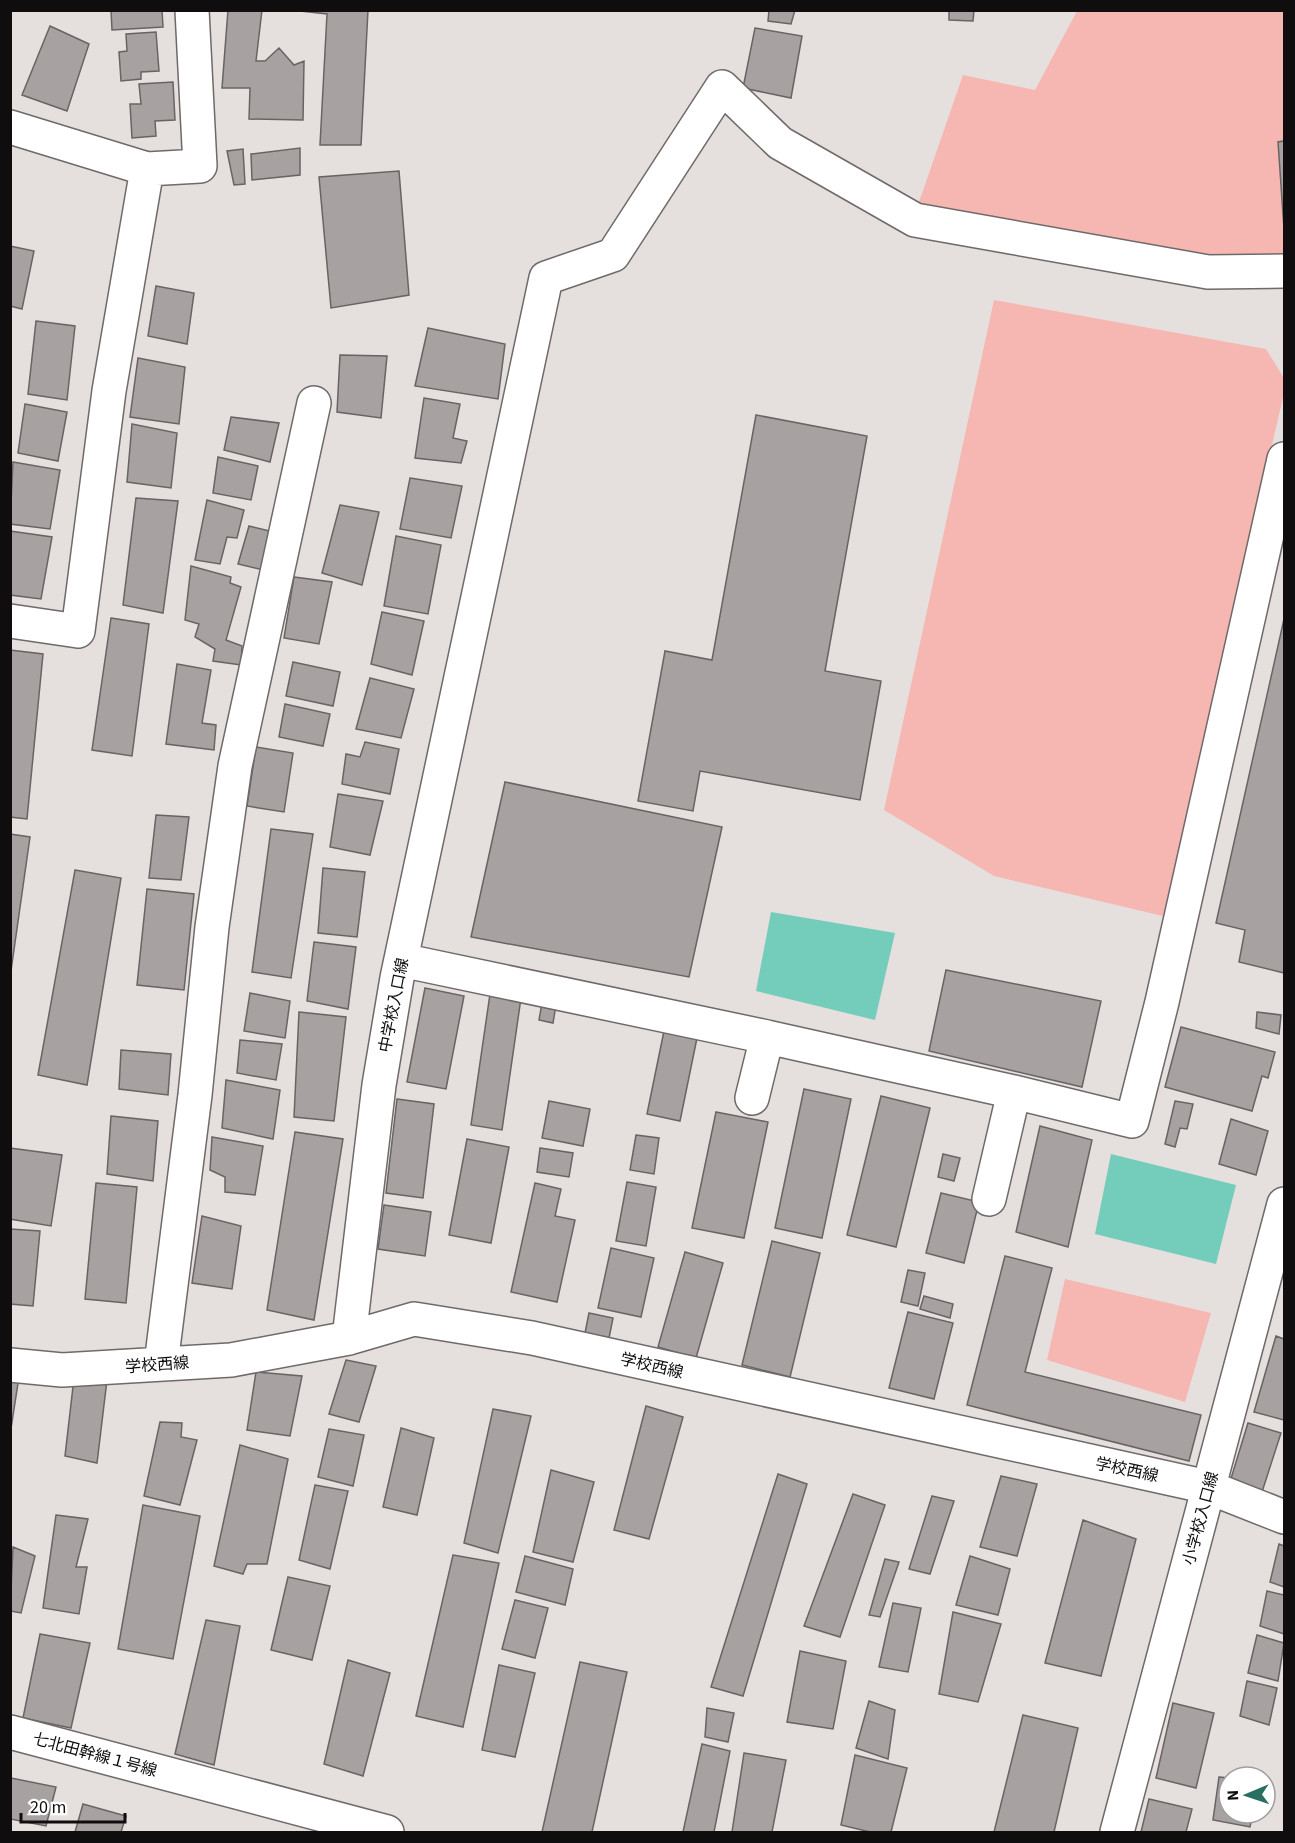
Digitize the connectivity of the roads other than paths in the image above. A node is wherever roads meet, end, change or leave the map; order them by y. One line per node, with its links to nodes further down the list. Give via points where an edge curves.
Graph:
1 (192, 10): 3 (street, via 200,166)
2 (10, 126): 3 (street)
3 (147, 169): 7 (street, via 109,391 78,631)
4 (1284, 271): 8 (street, 中学校入口線, via 1208,272 915,220 780,143 722,87 614,255 546,278)
5 (314, 403): 15 (street, via 235,766 212,927)
6 (1284, 459): 10 (street, via 1132,1121)
7 (10, 621)
8 (401, 960): 9 (street); 14 (street, 中学校入口線, via 378,1085)
9 (767, 1036): 10 (street); 11 (street)
10 (1014, 1092): 12 (street)
11 (752, 1098)
12 (989, 1199)
13 (1284, 1204): 17 (street, 小学校入口線)
14 (349, 1338): 15 (street, 学校西線, via 231,1360); 17 (street, 学校西線, via 414,1319 532,1338)
15 (161, 1364): 16 (street, 学校西線, via 62,1370)
16 (10, 1365)
17 (1208, 1487): 18 (street, 学校西線); 21 (street, 小学校入口線)
18 (1284, 1517)
19 (10, 1732): 20 (street, 七北田幹線１号線)
20 (387, 1833)
21 (1117, 1833)

